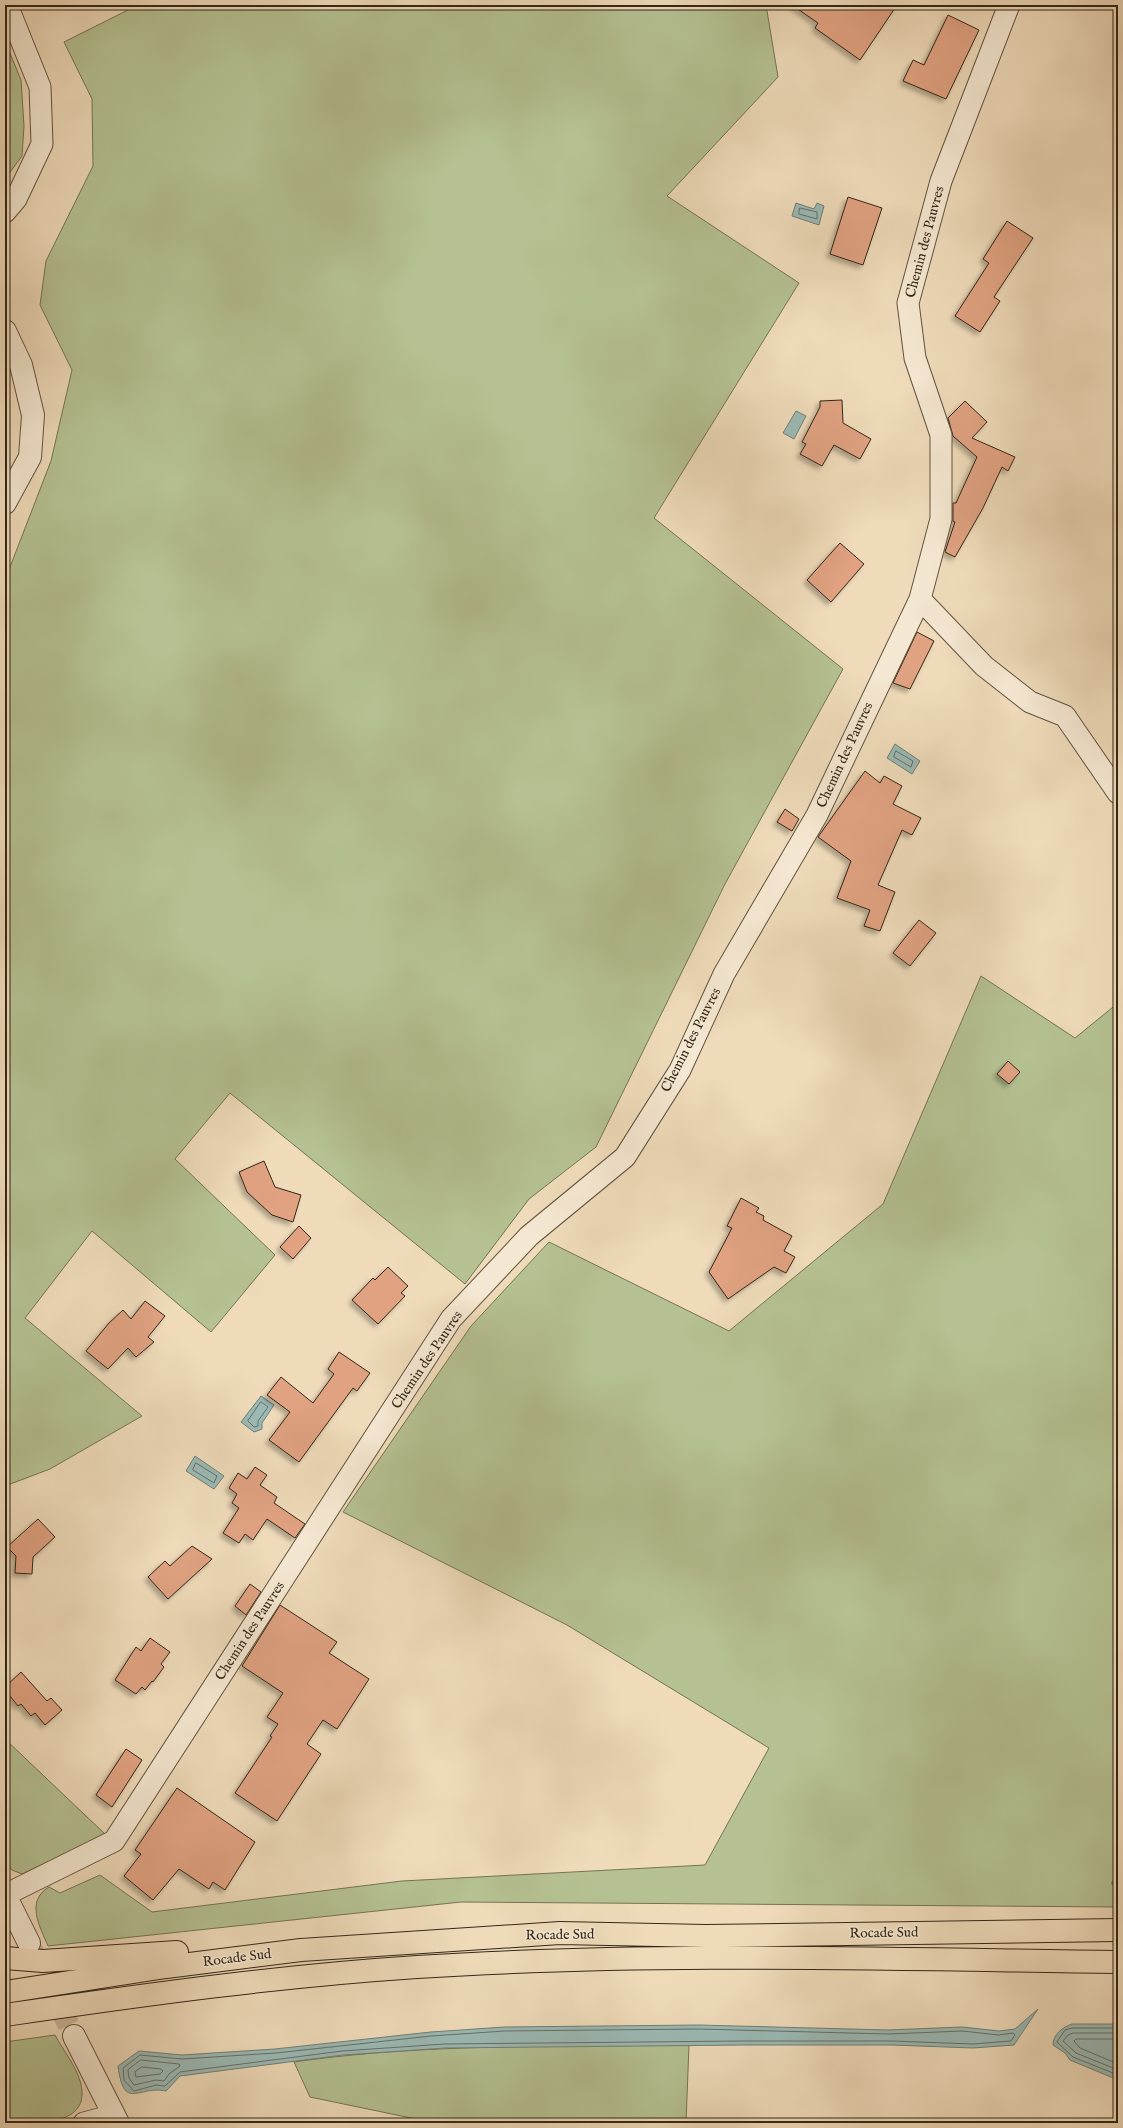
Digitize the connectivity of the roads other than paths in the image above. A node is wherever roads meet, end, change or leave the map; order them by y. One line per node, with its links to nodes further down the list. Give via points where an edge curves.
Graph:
1 (7, 5): 3 (street, via 40,87 42,144 16,199)
2 (1009, 5): 6 (street, Chemin des Pauvres, via 941,181 908,303 915,358 941,435 941,519)
3 (5, 212)
4 (8, 341): 5 (street, via 21,364 33,415 30,457)
5 (5, 503)
6 (920, 599): 7 (street, via 984,666 1030,702 1065,716); 8 (street, Chemin des Pauvres, via 817,815 724,974 680,1070 625,1157 529,1236 451,1319 114,1841)
7 (1118, 793)
8 (5, 1895): 10 (street)
9 (1118, 1930): 11 (highway, Rocade Sud, via 706,1936 560,1933)
10 (29, 1943)
11 (301, 1950): 12 (highway, via 268,1944 109,1958 43,1961); 14 (highway, Rocade Sud, via 166,1967)
12 (5, 1958)
13 (1118, 1962): 15 (highway, Rocade Sud, via 684,1957 419,1967 303,1976 149,1994)
14 (5, 1992)
15 (5, 2015)
16 (74, 2036): 17 (street)
17 (116, 2119): 18 (street)
18 (84, 2123)

